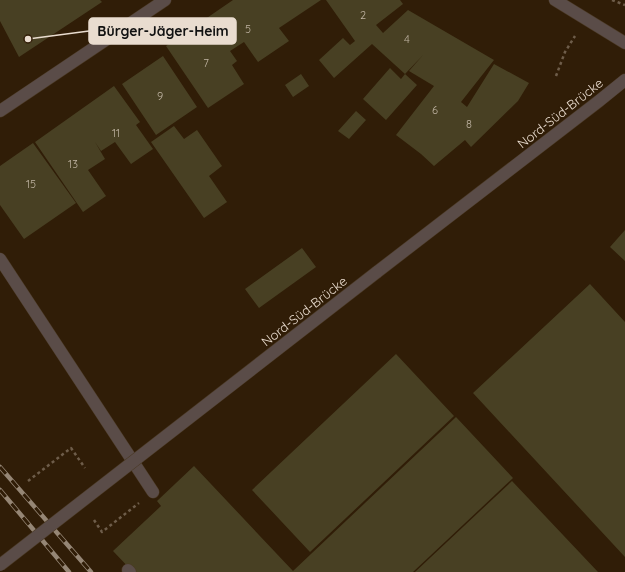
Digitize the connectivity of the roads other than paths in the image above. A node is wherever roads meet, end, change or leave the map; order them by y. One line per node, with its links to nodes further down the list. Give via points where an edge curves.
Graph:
1 (165, 0): 5 (street)
2 (555, 0): 3 (street)
3 (625, 43)
4 (625, 80): 8 (street, Nord-Süd-Brücke, bridge)
5 (0, 111)
6 (0, 259): 7 (street)
7 (153, 492)
8 (0, 565)

